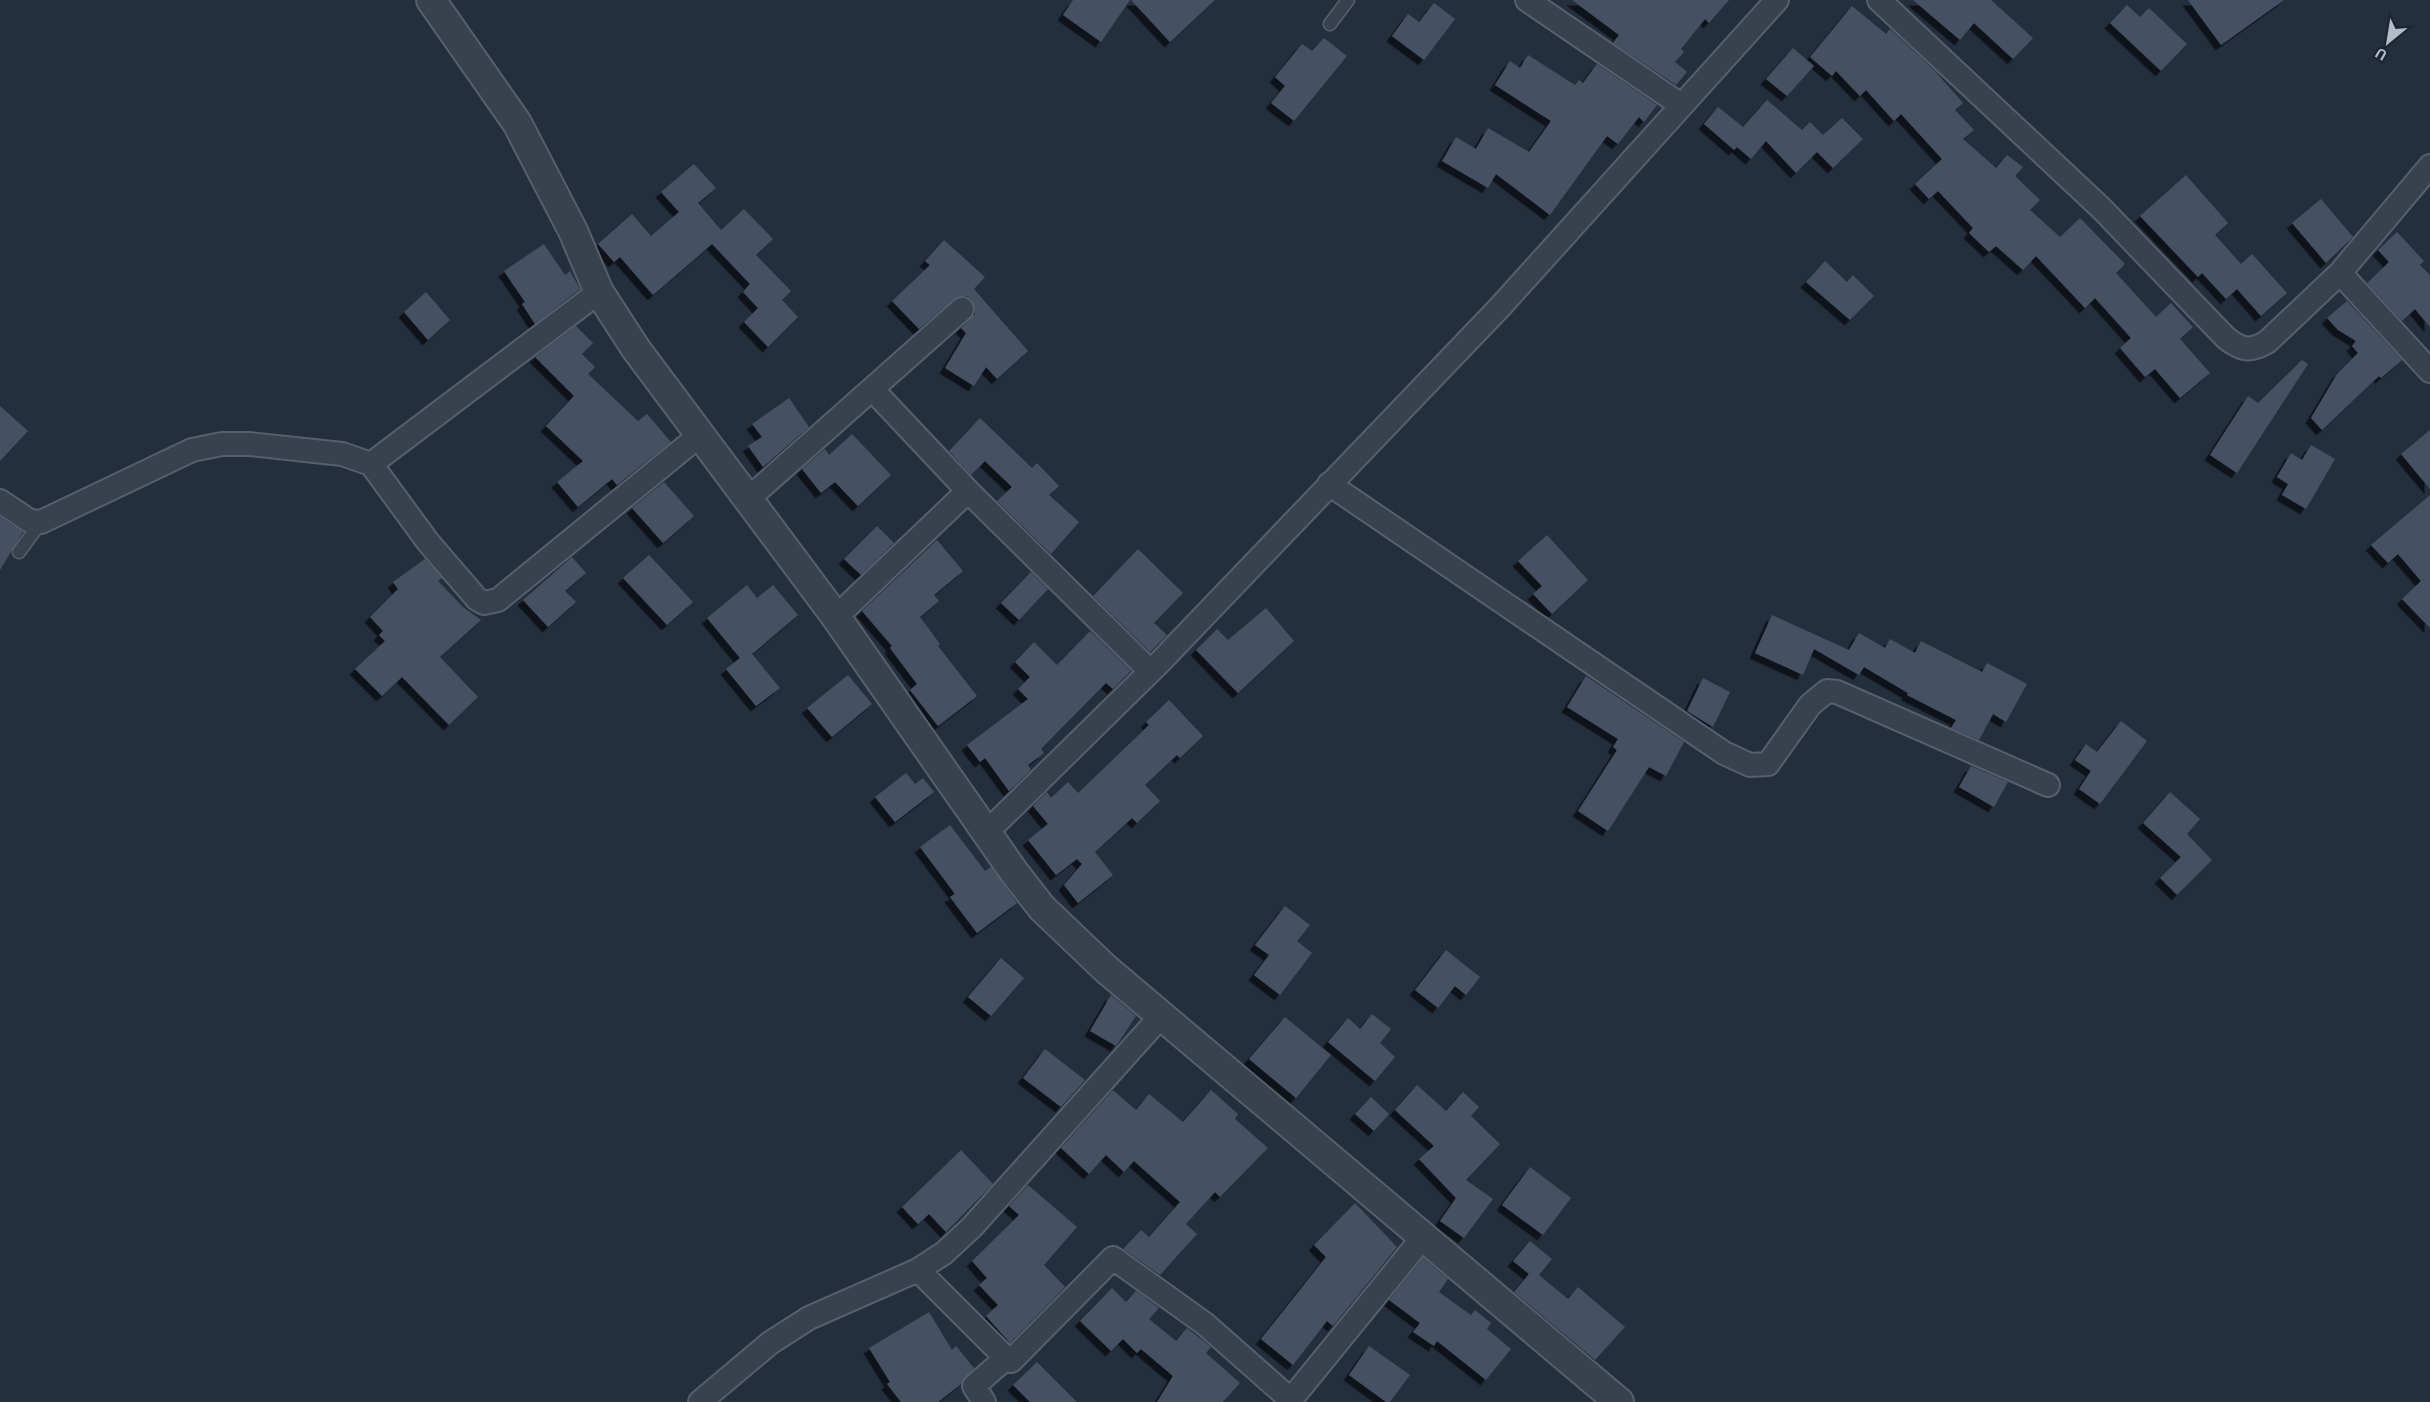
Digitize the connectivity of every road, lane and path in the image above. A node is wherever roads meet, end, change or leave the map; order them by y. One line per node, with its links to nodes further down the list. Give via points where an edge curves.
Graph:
1 (431, 0): 10 (street, via 517,123 573,231)
2 (1348, 0): 6 (lane)
3 (1527, 0): 7 (street)
4 (1777, 0): 7 (street)
5 (1879, 0): 9 (street, via 2102,209 2234,344 2256,349 2267,342)
6 (1330, 24)
7 (1681, 105): 16 (street, via 1500,307)
8 (2430, 166): 9 (street)
9 (2340, 273): 12 (street)
10 (599, 292): 14 (street); 15 (street)
11 (962, 309): 13 (street)
12 (2430, 372)
13 (872, 389): 17 (street); 18 (street)
14 (700, 435): 15 (street, via 491,603 477,600 454,575); 18 (street)
15 (371, 464): 20 (street, via 342,454 222,444 166,461)
16 (1329, 484): 23 (street); 24 (street, via 1724,753 1750,765 1768,765 1810,705 1827,691)
17 (968, 491): 22 (street); 23 (street)
18 (748, 499): 22 (street)
19 (0, 501): 20 (street, via 30,521)
20 (48, 519): 21 (lane)
21 (19, 552)
22 (836, 617): 25 (street)
23 (1150, 671): 25 (street)
24 (2048, 784)
25 (986, 832): 26 (street, via 1042,908)
26 (1162, 1015): 27 (street); 28 (street, via 972,1227)
27 (1424, 1236): 30 (street); 33 (street)
28 (918, 1270): 29 (street); 31 (street, via 809,1318 770,1343)
29 (1006, 1358): 30 (street, via 1014,1359 1106,1252 1205,1324); 32 (street, via 974,1386)
30 (1290, 1401)
31 (700, 1402)
32 (984, 1402)
33 (1619, 1402)

